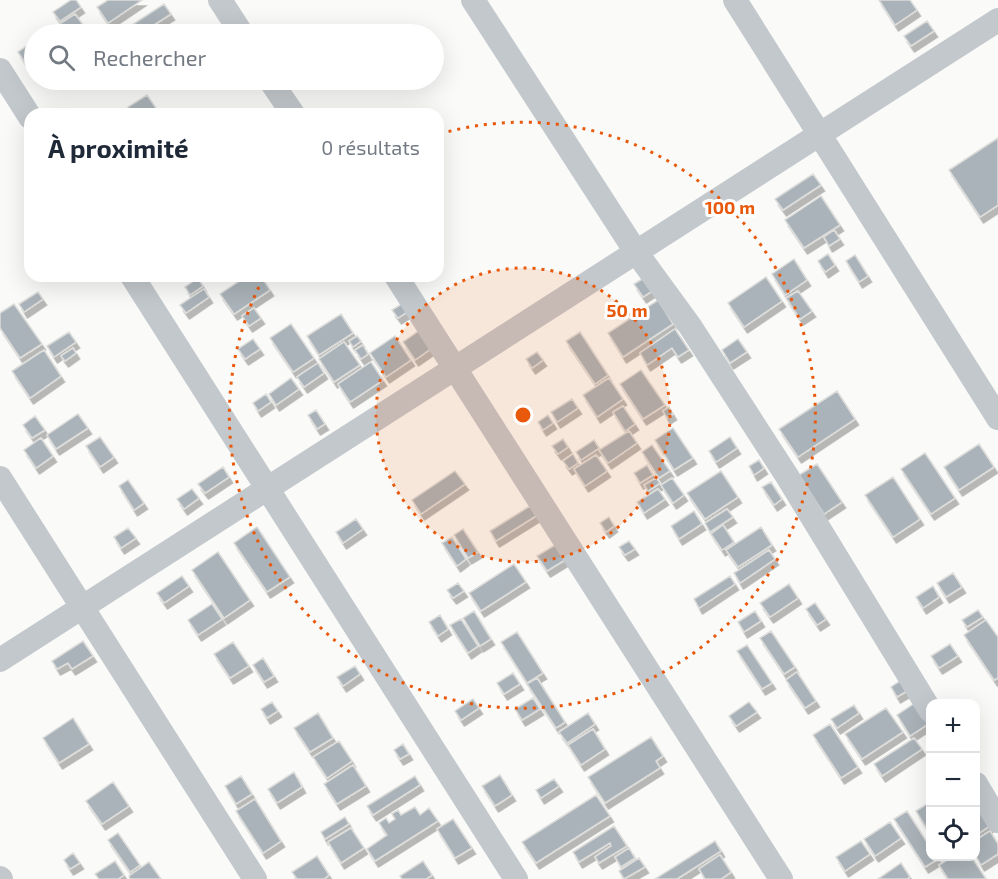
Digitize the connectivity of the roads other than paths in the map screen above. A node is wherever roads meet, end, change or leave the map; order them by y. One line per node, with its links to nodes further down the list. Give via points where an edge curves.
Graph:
1 (220, 0): 5 (street)
2 (473, 0): 11 (street)
3 (735, 0): 10 (street)
4 (998, 20): 10 (street)
5 (236, 24)
6 (0, 70): 8 (street)
7 (276, 90): 9 (street)
8 (24, 108)
9 (288, 108)
10 (821, 134): 11 (street); 15 (street)
11 (636, 252): 14 (street); 20 (street, via 690,326 780,466)
12 (136, 282): 17 (street)
13 (400, 282): 14 (street)
14 (455, 368): 17 (street); 25 (street)
15 (998, 418)
16 (0, 478): 18 (street)
17 (268, 488): 18 (street); 24 (street)
18 (82, 607): 19 (street); 23 (street)
19 (0, 660)
20 (926, 704)
21 (980, 792): 22 (street)
22 (998, 820)
23 (255, 879)
24 (516, 879)
25 (781, 879)

